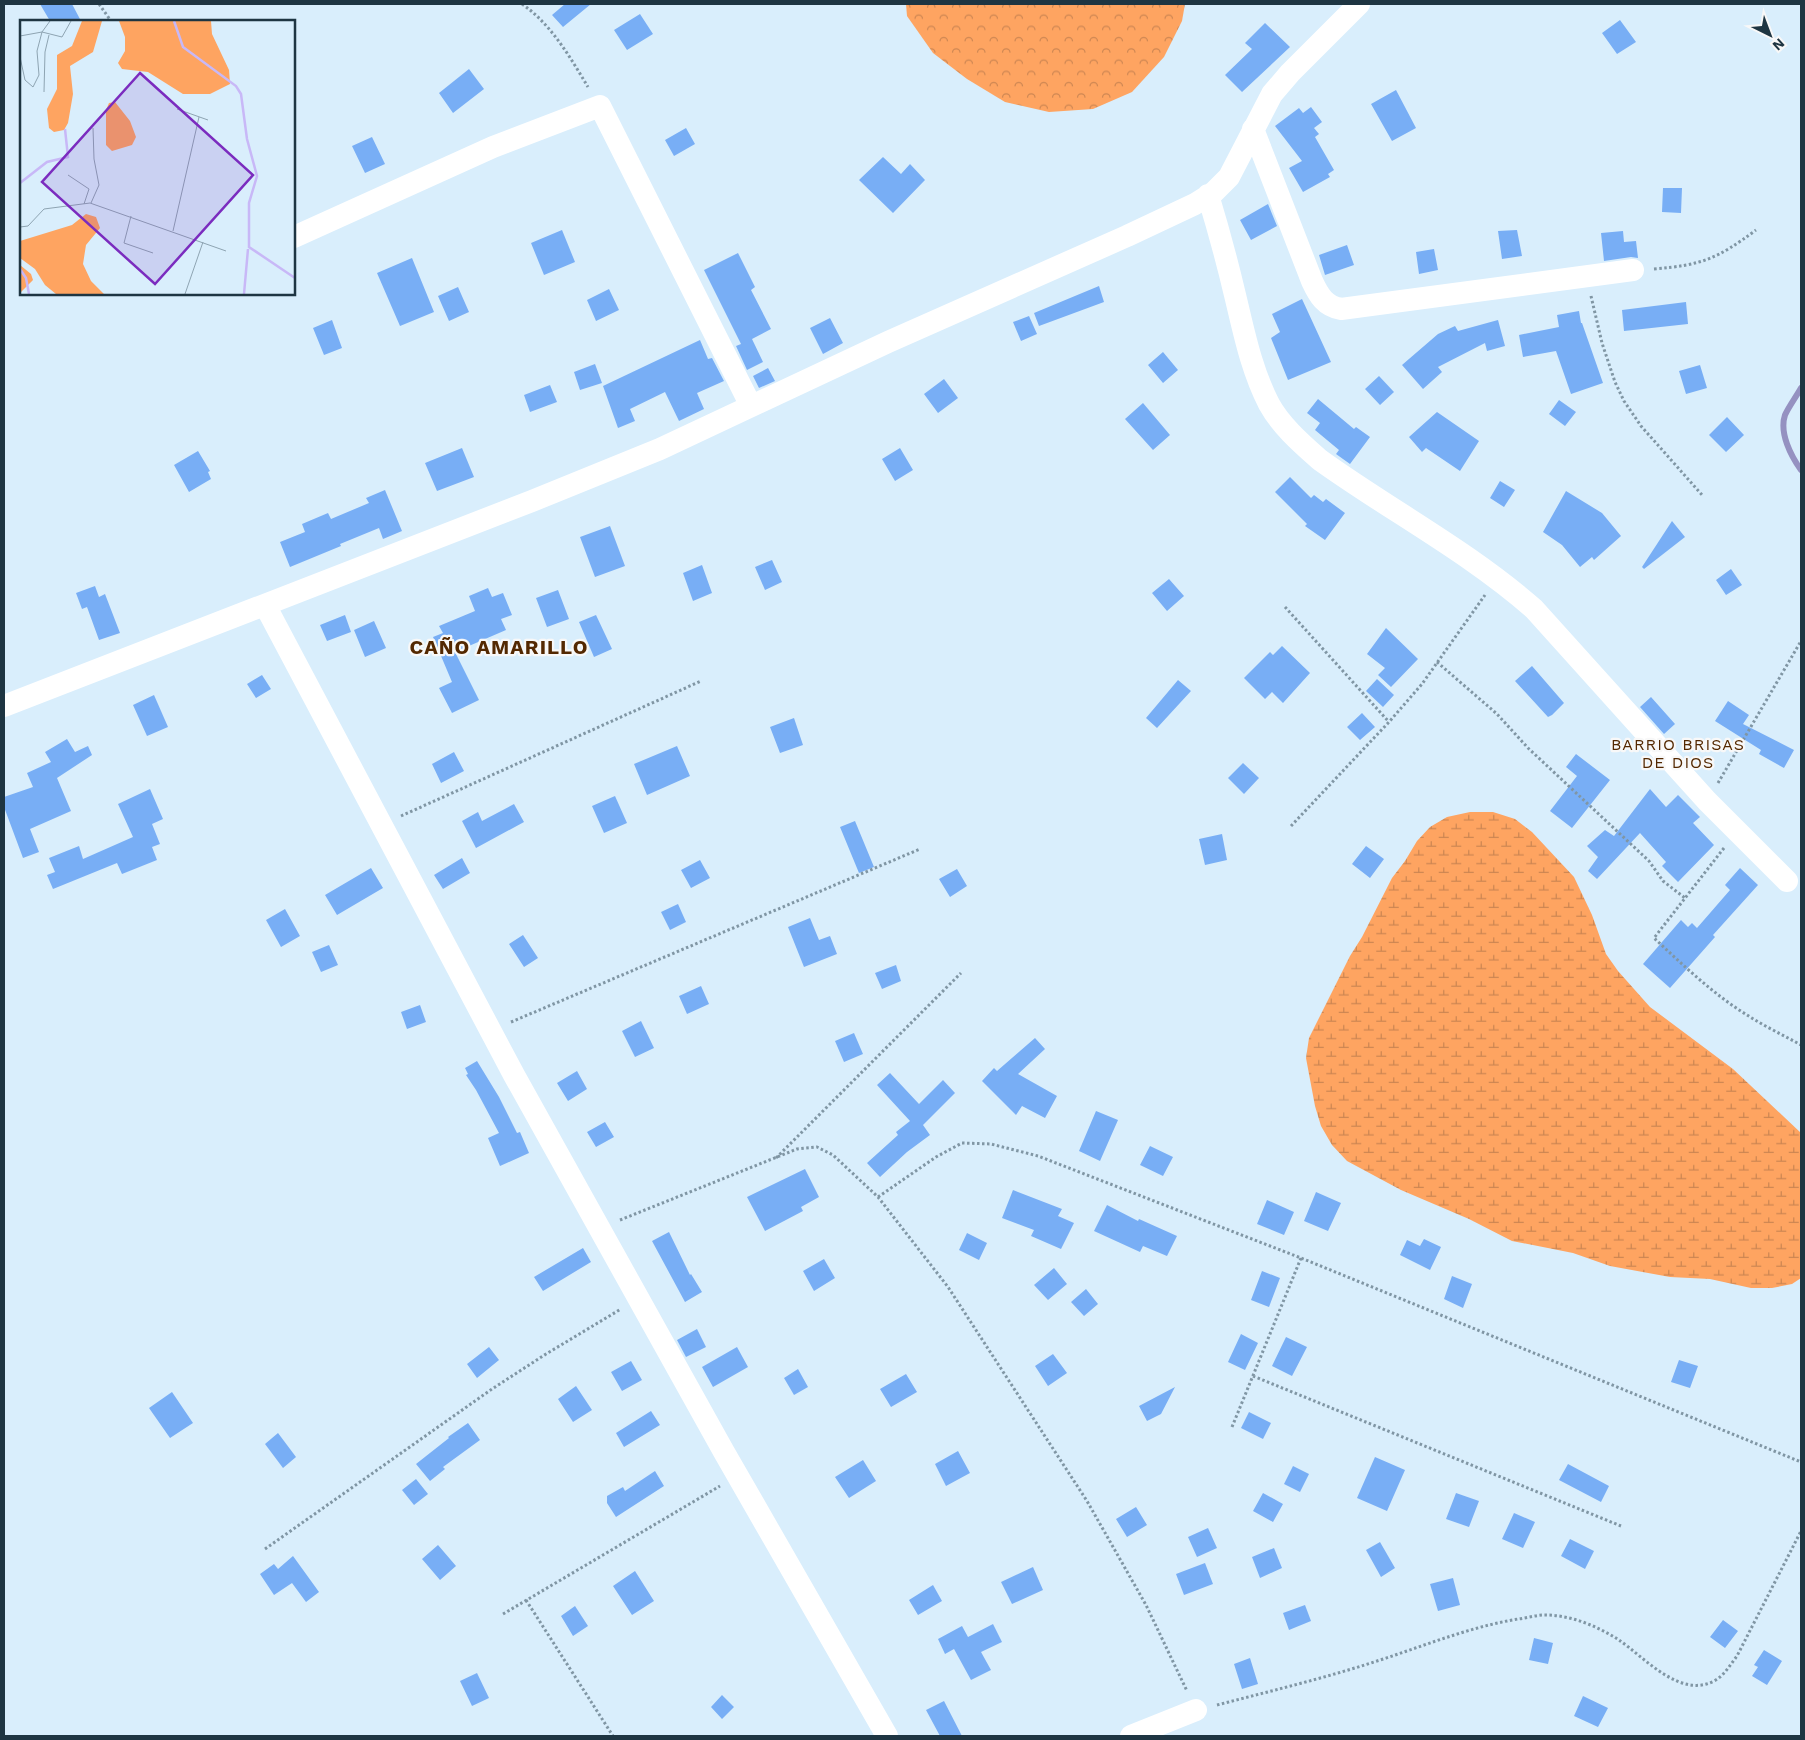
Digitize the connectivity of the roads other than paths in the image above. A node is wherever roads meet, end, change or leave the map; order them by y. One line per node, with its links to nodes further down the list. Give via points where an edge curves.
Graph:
1 (1359, 4): 2 (street, via 1272,94)
2 (1253, 129): 3 (street, via 1228,177); 5 (street, via 1312,282 1326,304 1334,308)
3 (1208, 195): 6 (street, via 1127,236); 9 (street, via 1247,348 1270,405 1280,420 1327,465 1475,562 1534,609 1707,801)
4 (295, 237): 6 (street, via 493,147 600,106)
5 (1633, 270)
6 (751, 406): 7 (street, via 660,449)
7 (265, 605): 8 (street); 11 (street, via 490,1030 737,1475)
8 (4, 706)
9 (1787, 881)
10 (1196, 1710): 12 (street)
11 (887, 1736)
12 (1131, 1736)

